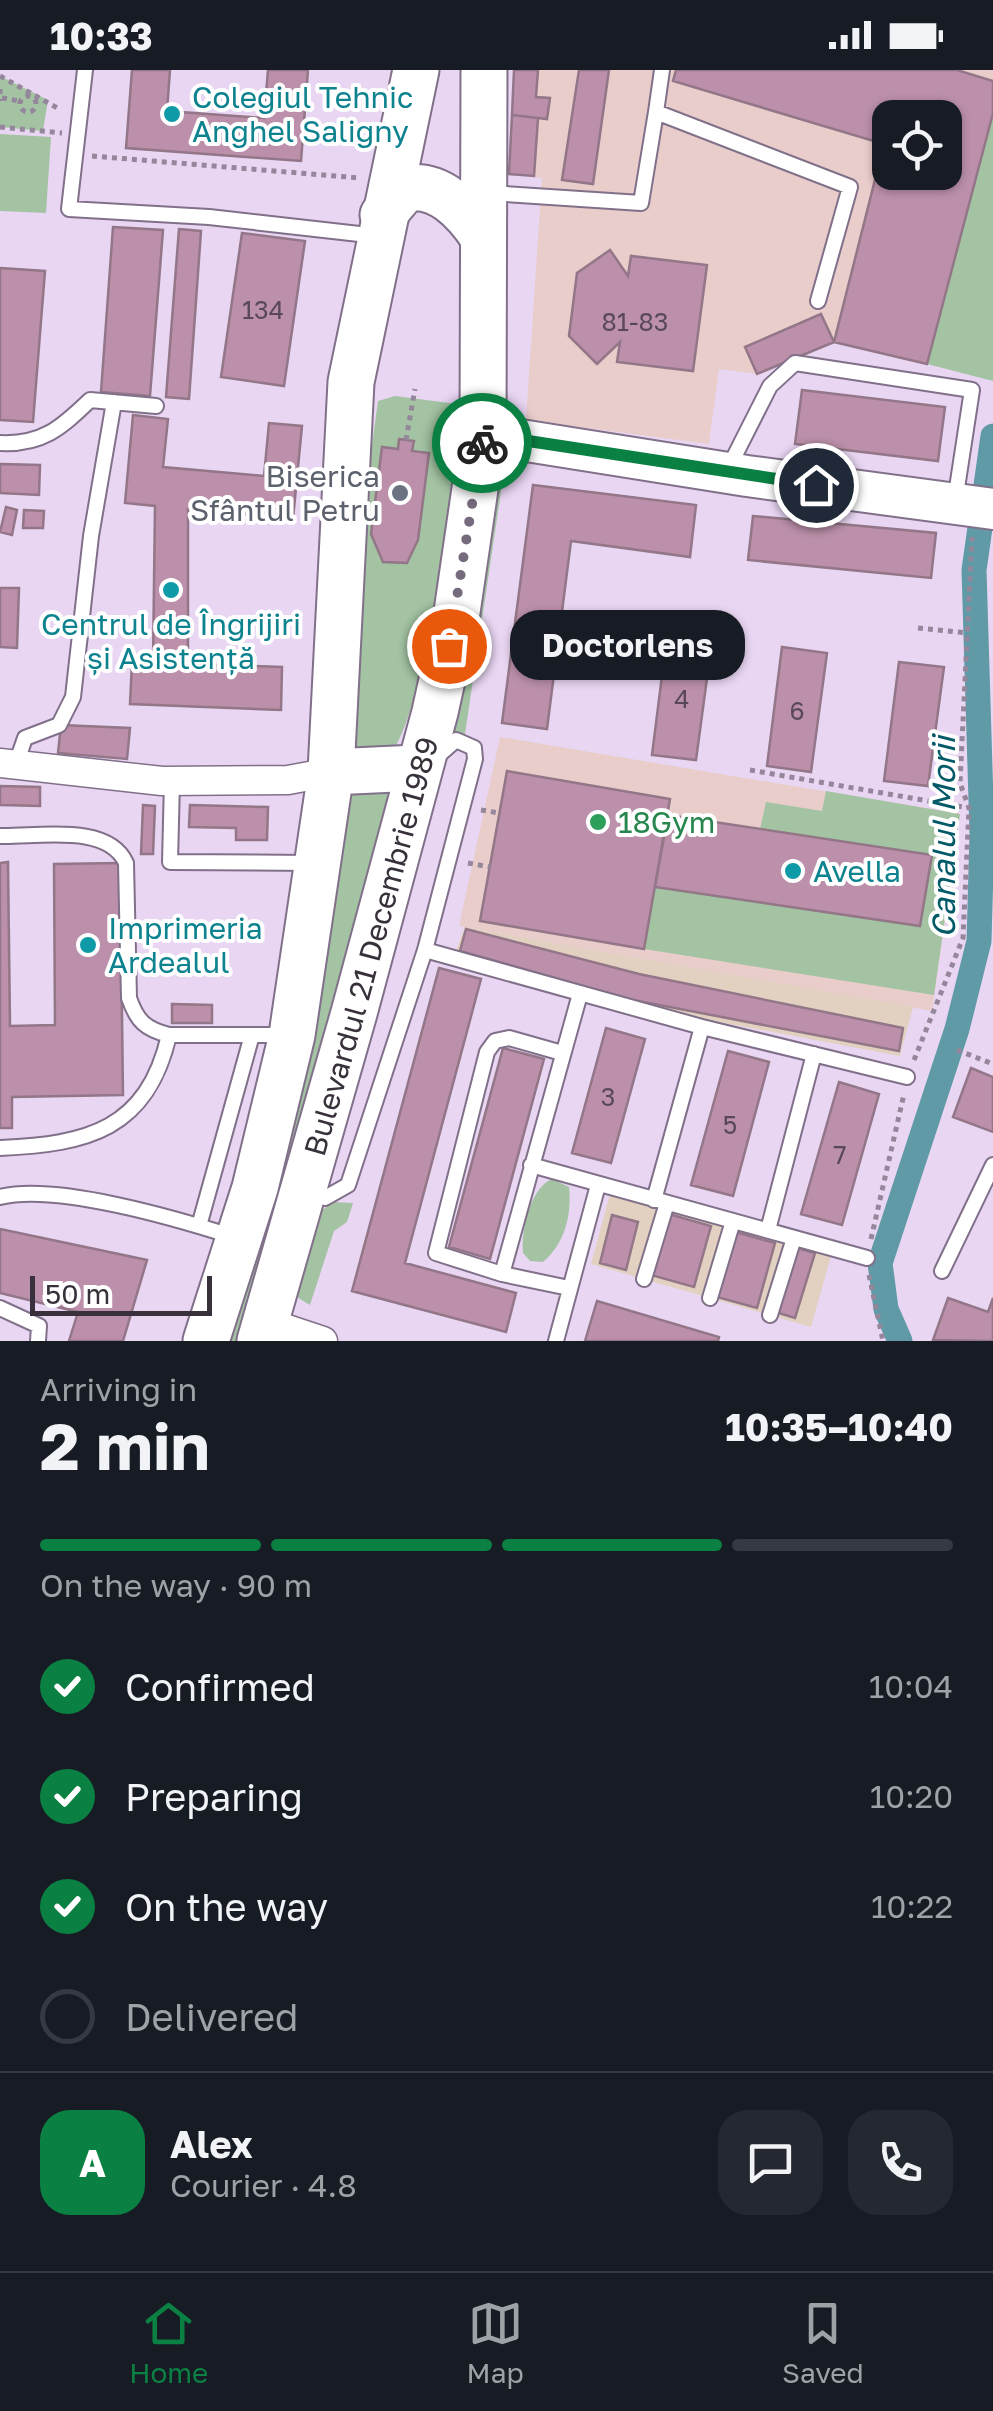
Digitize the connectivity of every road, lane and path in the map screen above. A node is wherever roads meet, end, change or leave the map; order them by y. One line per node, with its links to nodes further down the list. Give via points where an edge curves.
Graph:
1 (85, 70): 11 (lane)
2 (416, 70): 13 (main road, Bulevardul 21 Decembrie 1989)
3 (484, 70): 14 (main road, Bulevardul 21 Decembrie 1989)
4 (662, 70): 9 (lane)
5 (0, 76): 11 (path, via 50,101)
6 (0, 89): 7 (path)
7 (1, 100): 8 (path)
8 (20, 101)
9 (656, 112): 14 (lane, via 641,202); 15 (lane, via 850,187)
10 (0, 127): 11 (path)
11 (78, 129): 12 (lane)
12 (75, 155): 13 (path); 13 (lane, via 69,210 209,217)
13 (378, 210): 14 (main road, via 405,189 428,188); 29 (main road, Bulevardul 21 Decembrie 1989, via 349,399)
14 (483, 214): 19 (main road, Bulevardul 21 Decembrie 1989)
15 (818, 301)
16 (414, 389): 20 (path)
17 (114, 402): 18 (lane); 21 (lane, via 90,400 46,438); 26 (lane, via 73,697 59,725 25,738)
18 (156, 406)
19 (483, 434): 22 (street); 27 (main road, Bulevardul 21 Decembrie 1989, via 456,612)
20 (406, 440)
21 (0, 443)
22 (726, 473): 23 (street); 23 (lane, via 770,386 795,363 972,390)
23 (974, 505): 25 (path)
24 (918, 628): 25 (path)
25 (967, 633): 28 (path, via 960,783 969,808)
26 (8, 764): 30 (street)
27 (417, 768): 29 (main road); 35 (lane, via 456,740 474,748); 49 (main road, Bulevardul 21 Decembrie 1989)
28 (750, 770)
29 (331, 772): 30 (street, via 288,780); 33 (main road, Bulevardul 21 Decembrie 1989)
30 (172, 781): 33 (lane, via 170,862)
31 (0, 836): 39 (lane, via 102,838 118,846 126,862 129,998 136,1018)
32 (455, 860): 34 (path)
33 (318, 864): 38 (main road, Bulevardul 21 Decembrie 1989)
34 (490, 867)
35 (425, 950): 36 (lane); 49 (lane, via 348,1185 325,1198)
36 (580, 994): 37 (lane); 41 (lane)
37 (702, 1028): 42 (lane); 51 (lane)
38 (272, 1035): 39 (lane); 54 (main road, Bulevardul 21 Decembrie 1989)
39 (169, 1036): 45 (lane, via 161,1070 136,1107 100,1133 56,1146)
40 (957, 1050): 43 (path)
41 (562, 1053): 46 (lane); 58 (lane, via 509,1038 494,1040 486,1052 436,1253)
42 (814, 1054): 44 (lane); 53 (lane)
43 (993, 1064)
44 (907, 1078)
45 (0, 1148)
46 (531, 1165): 48 (lane); 58 (lane)
47 (993, 1166): 57 (lane)
48 (598, 1184): 51 (lane); 60 (lane)
49 (301, 1193): 64 (main road, Bulevardul 21 Decembrie 1989)
50 (0, 1197): 54 (lane, via 46,1194)
51 (661, 1202): 52 (lane); 59 (lane)
52 (733, 1221): 53 (lane); 61 (lane)
53 (768, 1230): 55 (lane)
54 (219, 1232): 66 (main road, Bulevardul 21 Decembrie 1989)
55 (794, 1238): 56 (lane); 63 (lane)
56 (867, 1258)
57 (942, 1271)
58 (502, 1274): 60 (lane)
59 (644, 1279)
60 (569, 1288): 68 (lane)
61 (710, 1298)
62 (0, 1308): 65 (lane, via 39,1326)
63 (770, 1315)
64 (262, 1332): 67 (street)
65 (38, 1341)
66 (206, 1341)
67 (324, 1341)
68 (556, 1341)

